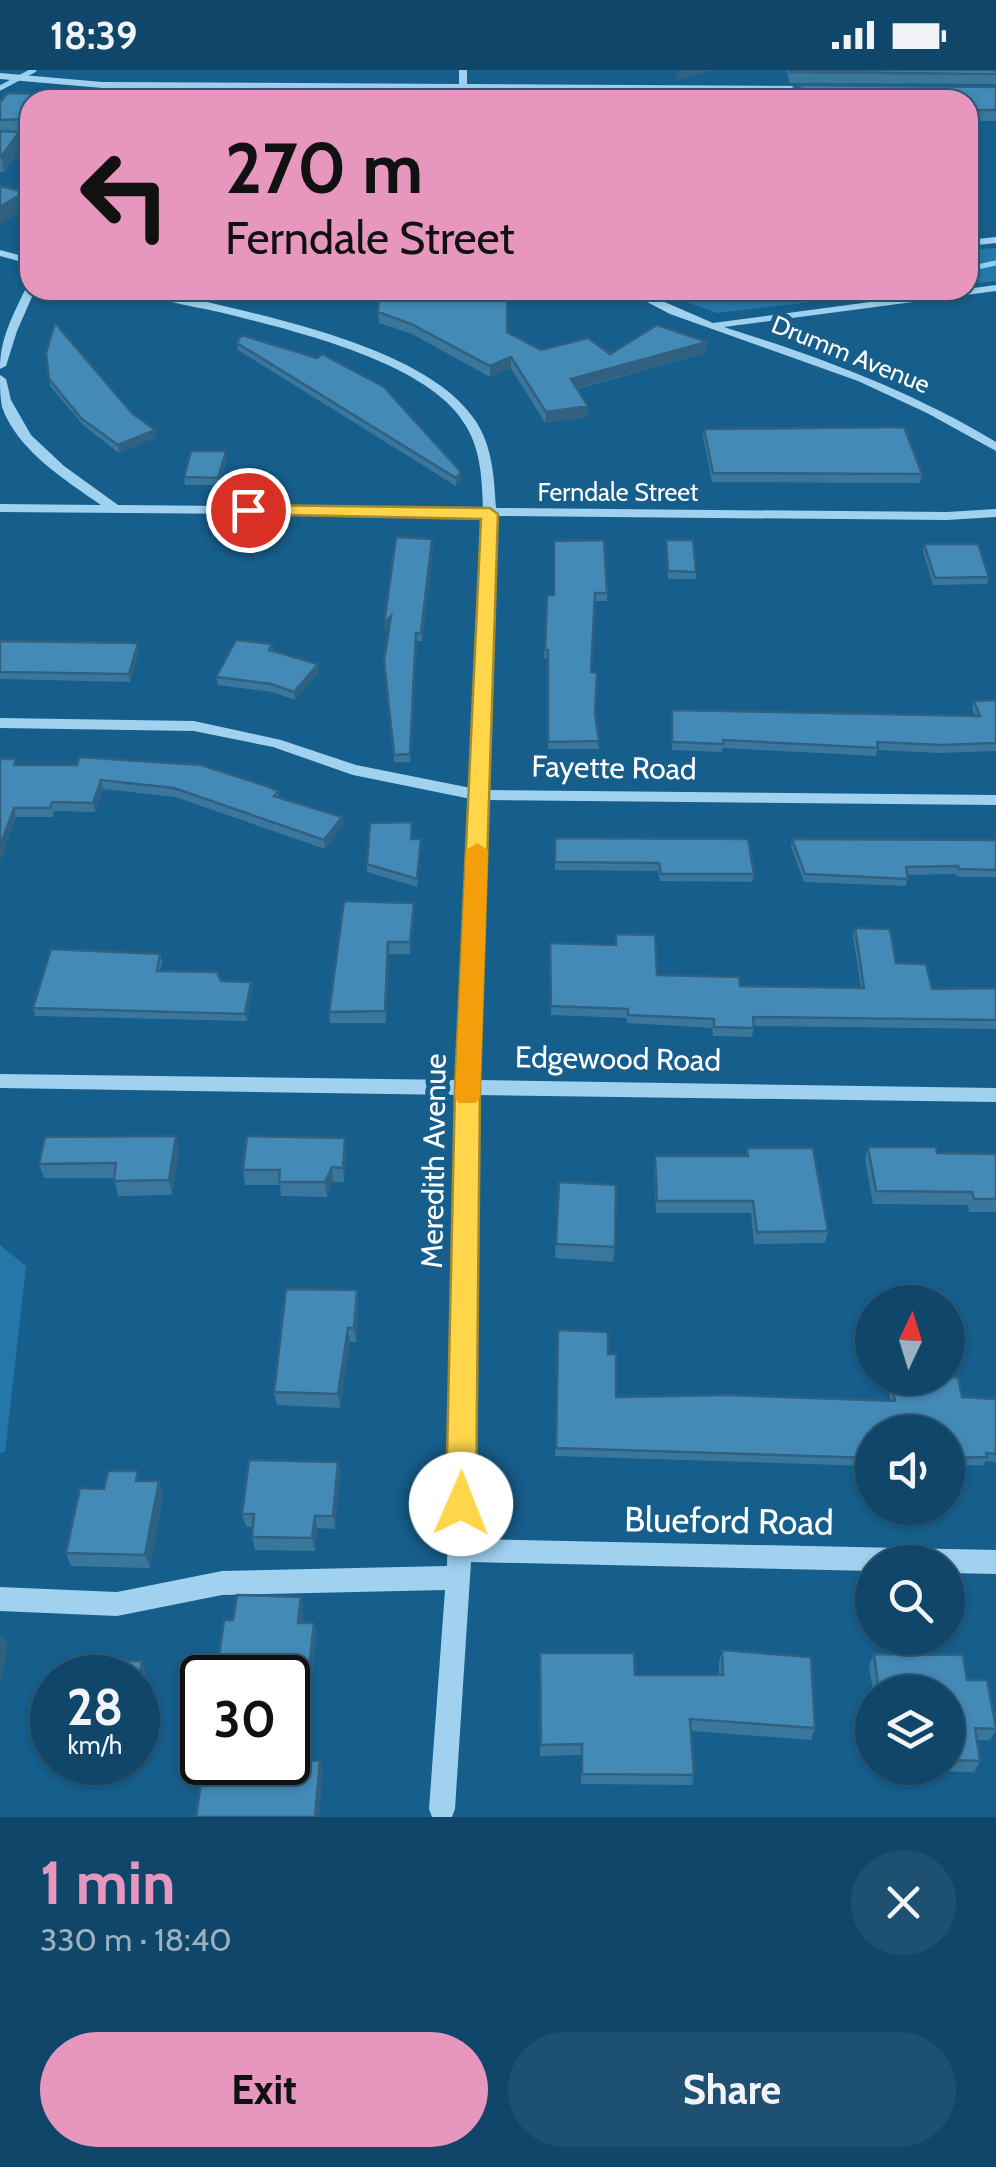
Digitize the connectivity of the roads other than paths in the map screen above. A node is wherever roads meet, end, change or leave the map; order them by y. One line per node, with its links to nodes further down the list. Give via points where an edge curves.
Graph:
1 (463, 70): 5 (street)
2 (664, 75): 6 (street)
3 (0, 76): 4 (street)
4 (102, 85): 5 (street); 7 (street)
5 (462, 88): 6 (street)
6 (660, 88): 8 (street)
7 (99, 90)
8 (837, 90)
9 (26, 300): 14 (street)
10 (180, 300): 19 (street, Meredith Avenue, via 354,347 426,380 469,420 487,458)
11 (647, 300): 13 (street, Drumm Avenue)
12 (901, 300): 13 (street)
13 (712, 324): 16 (street, Drumm Avenue, via 894,392)
14 (0, 366)
15 (0, 379): 18 (street, via 10,418 51,461)
16 (996, 447)
17 (0, 508): 18 (street, Ferndale Street)
18 (114, 508): 19 (street, Ferndale Street)
19 (490, 514): 20 (street, Ferndale Street); 22 (street, Meredith Avenue)
20 (996, 514)
21 (0, 723): 22 (street, Fayette Road, via 194,726 276,743 353,770)
22 (480, 794): 23 (street, Fayette Road); 25 (street, Meredith Avenue)
23 (996, 800)
24 (0, 1080): 25 (street, Edgewood Road)
25 (467, 1087): 26 (street, Edgewood Road); 27 (street, Meredith Avenue)
26 (996, 1095)
27 (460, 1550): 28 (street, Blueford Road); 29 (street, Meredith Avenue)
28 (996, 1562)
29 (458, 1578): 30 (street, via 222,1583 117,1604); 31 (street, Meredith Avenue)
30 (0, 1598)
31 (442, 1809)

